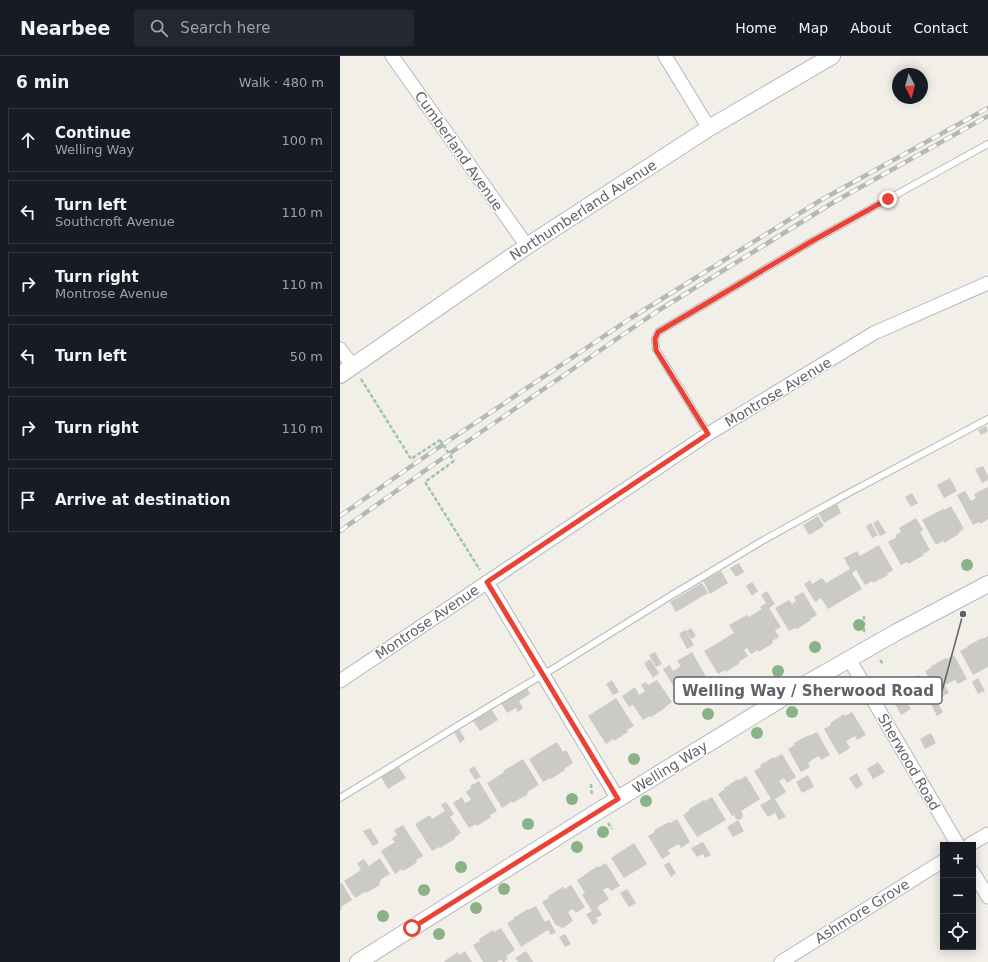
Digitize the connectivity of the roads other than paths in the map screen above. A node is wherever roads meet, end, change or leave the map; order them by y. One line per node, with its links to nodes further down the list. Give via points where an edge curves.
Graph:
1 (392, 56): 6 (street, Cumberland Avenue)
2 (665, 56): 4 (street)
3 (832, 56): 4 (street, Northumberland Avenue)
4 (708, 128): 6 (street, Northumberland Avenue)
5 (988, 144): 11 (lane, via 814,240 658,332 655,339 656,350)
6 (527, 246): 9 (street, Northumberland Avenue)
7 (988, 283): 11 (street, Montrose Avenue, via 874,334)
8 (340, 349): 9 (street)
9 (346, 371)
10 (988, 419): 15 (lane, via 762,541)
11 (708, 434): 12 (street, Montrose Avenue)
12 (487, 582): 15 (street); 16 (street, Montrose Avenue)
13 (988, 584): 14 (street, Welling Way)
14 (849, 659): 18 (street, Welling Way); 20 (street, Sherwood Road)
15 (543, 675): 17 (lane); 18 (street)
16 (340, 681)
17 (340, 798)
18 (618, 799): 25 (street, Welling Way)
19 (988, 834): 21 (street)
20 (956, 842)
21 (974, 842)
22 (940, 863): 26 (street, Ashmore Grove)
23 (976, 877): 24 (street)
24 (988, 897)
25 (358, 962)
26 (781, 962)

